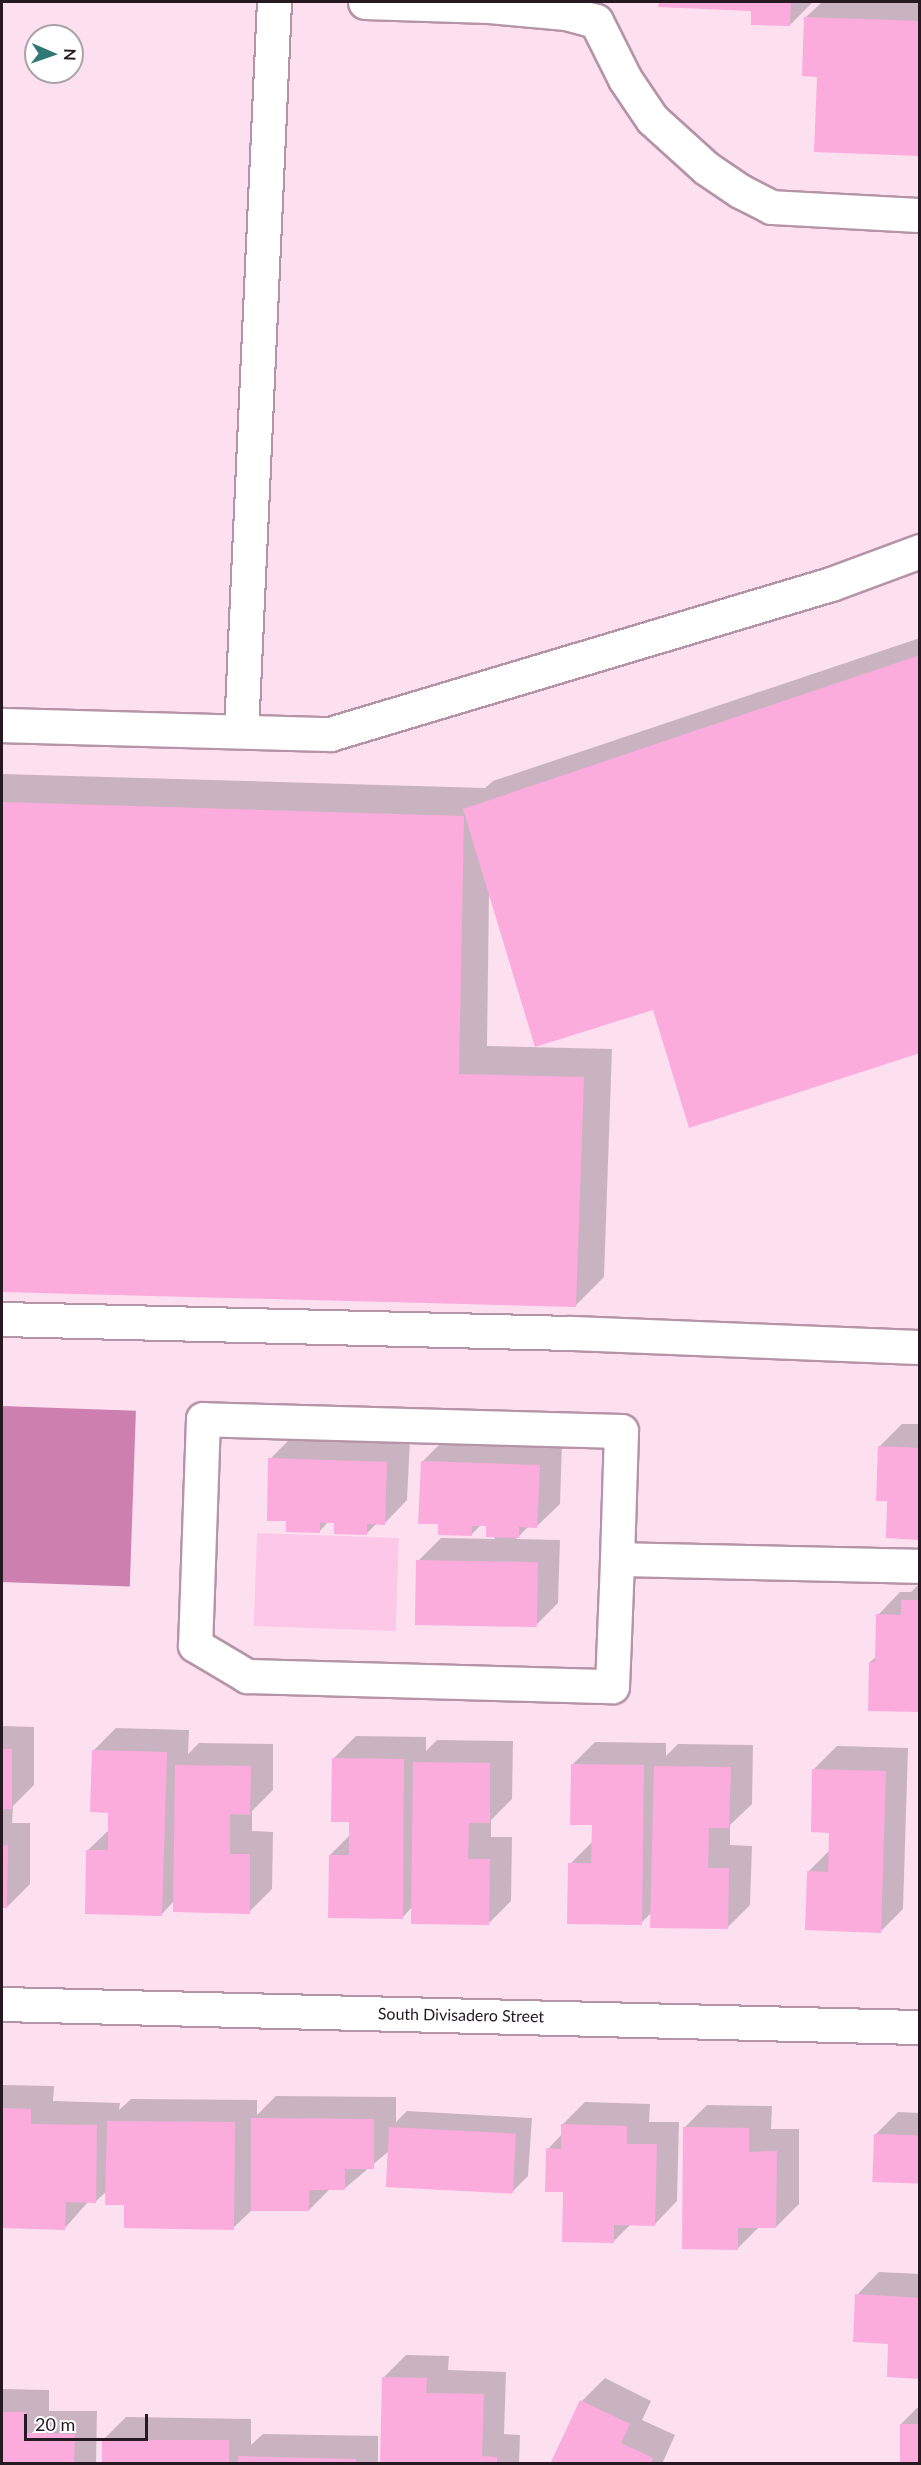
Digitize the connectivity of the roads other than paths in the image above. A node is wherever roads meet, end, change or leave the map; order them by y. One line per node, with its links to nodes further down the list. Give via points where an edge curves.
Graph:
1 (274, 2): 7 (street)
2 (365, 2): 3 (street, via 566,13)
3 (595, 11): 4 (street, via 626,79 652,119 706,168 740,191 771,207)
4 (920, 214)
5 (920, 551): 7 (street, via 831,584 640,638 330,734)
6 (2, 724): 7 (street)
7 (241, 731)
8 (2, 1319): 9 (street, via 571,1333)
9 (920, 1347)
10 (617, 1559): 10 (street, via 612,1686 248,1676 195,1645 203,1419 621,1431); 11 (street)
11 (920, 1566)
12 (2, 2004): 13 (street, South Divisadero Street)
13 (920, 2027)

